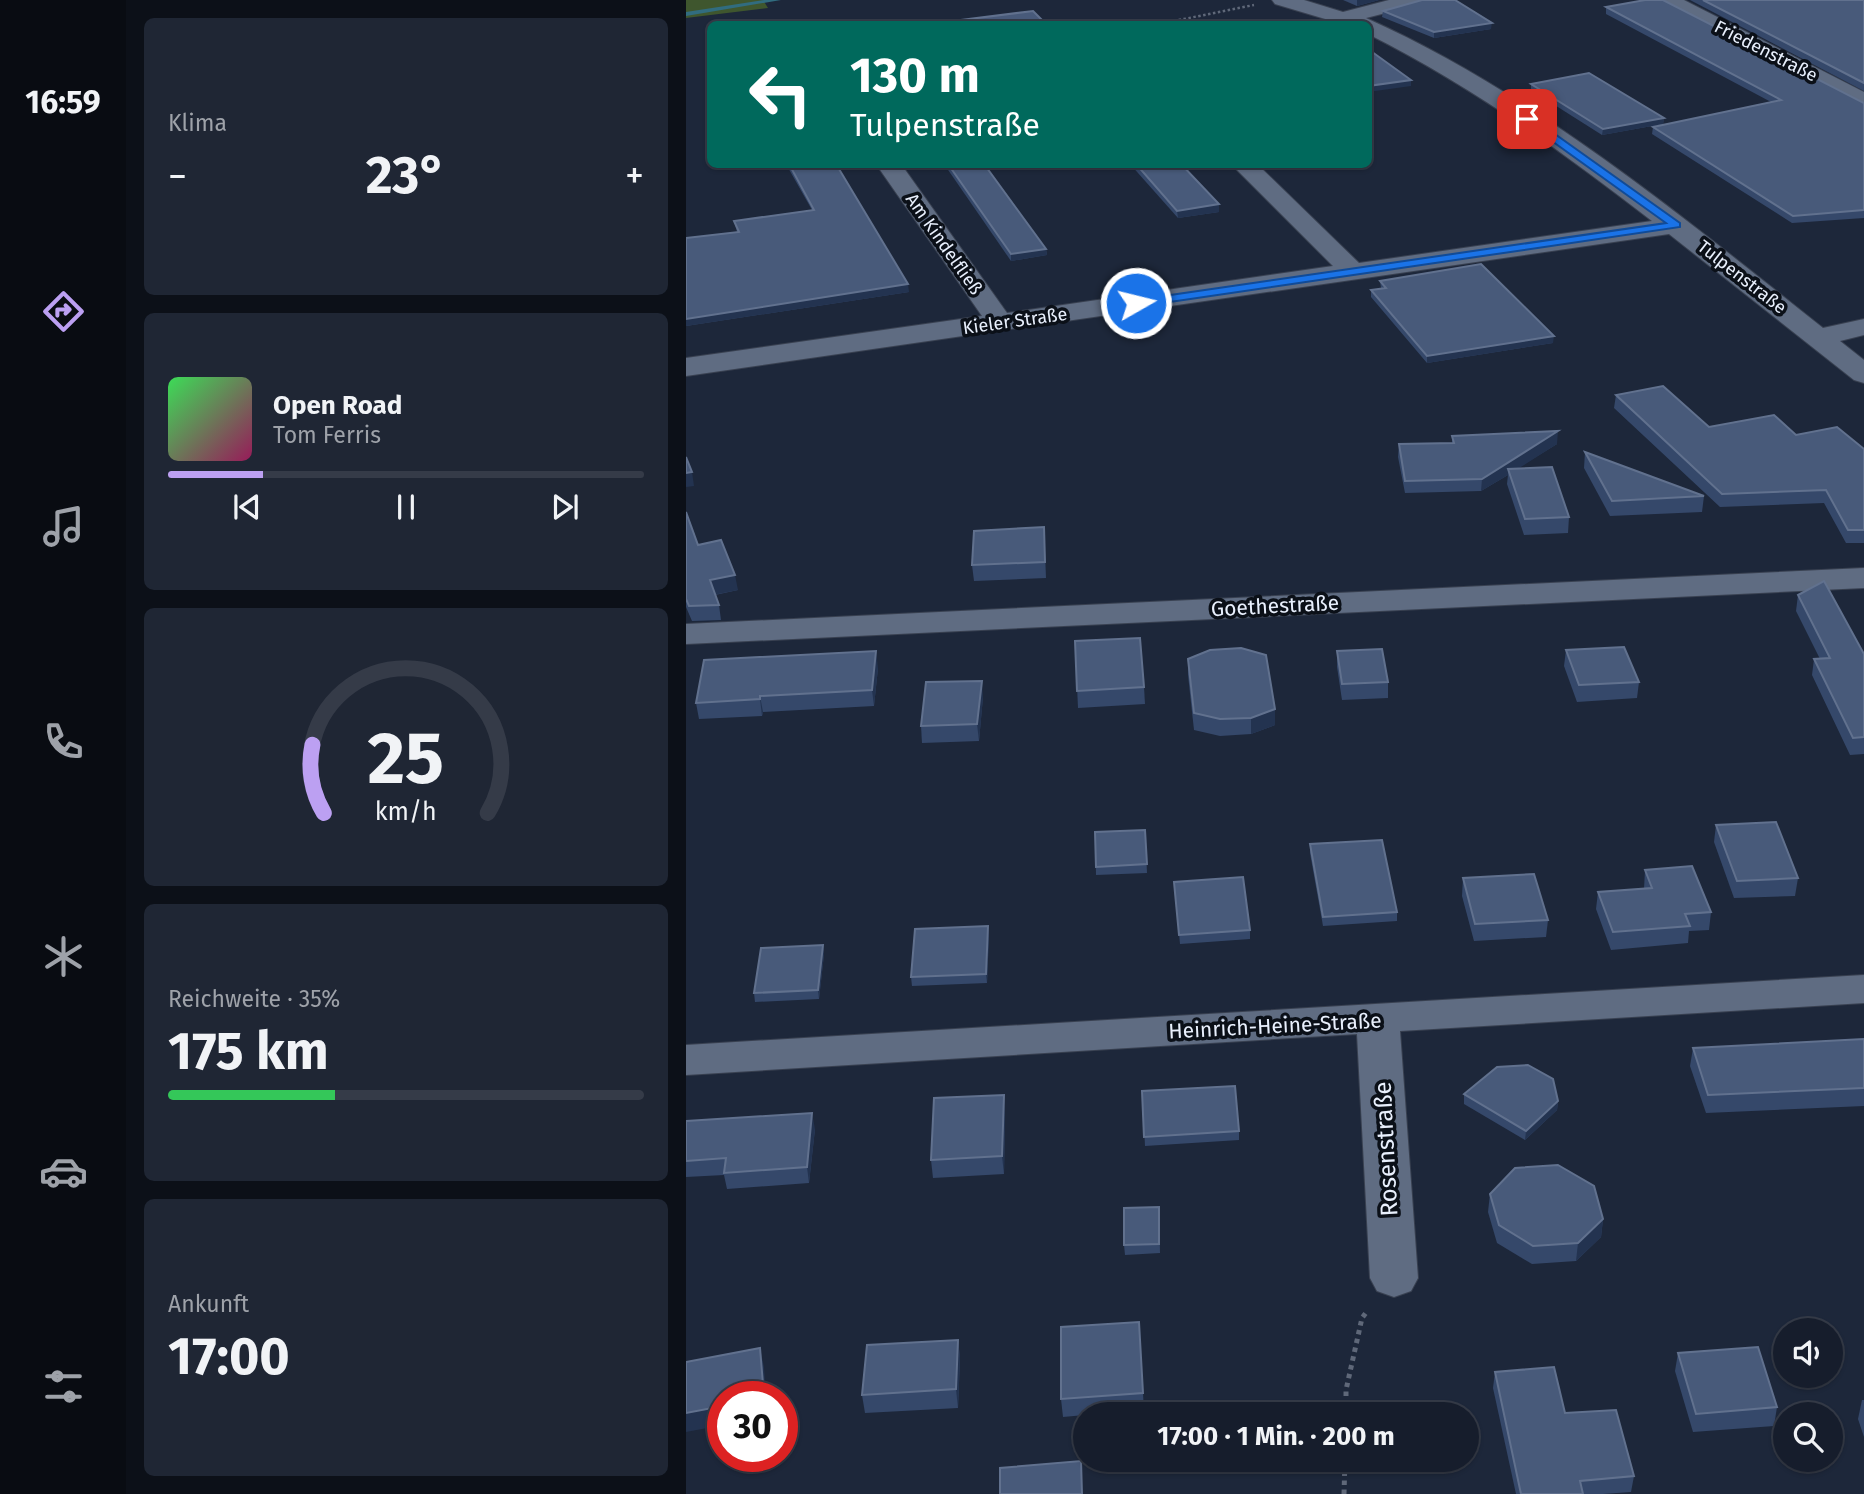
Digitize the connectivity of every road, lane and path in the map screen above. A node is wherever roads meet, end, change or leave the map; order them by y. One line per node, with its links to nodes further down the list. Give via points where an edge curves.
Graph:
1 (1282, 0): 5 (street)
2 (1413, 0): 5 (street)
3 (1668, 0): 9 (street, Friedenstraße)
4 (1255, 5): 6 (path)
5 (1343, 18): 7 (street)
6 (1174, 21)
7 (1353, 21)
8 (1372, 28): 12 (street, Tulpenstraße, via 1506,104)
9 (1864, 101)
10 (891, 168): 14 (street, Am Kindelfließ)
11 (1247, 168): 13 (street)
12 (1676, 225): 13 (street, Kieler Straße); 16 (street, Tulpenstraße)
13 (1354, 272): 14 (street, Kieler Straße)
14 (1000, 323): 17 (street, Kieler Straße)
15 (1864, 327): 16 (street)
16 (1818, 337): 18 (street, Tulpenstraße)
17 (686, 367)
18 (1864, 374)
19 (1864, 578): 20 (street, Goethestraße)
20 (686, 635)
21 (1864, 989): 22 (street, Heinrich-Heine-Straße)
22 (1378, 1020): 23 (street, Heinrich-Heine-Straße); 24 (street, Rosenstraße)
23 (686, 1060)
24 (1394, 1278): 25 (path, via 1362,1318)
25 (1346, 1402)
26 (1345, 1472): 27 (path)
27 (1344, 1494)

